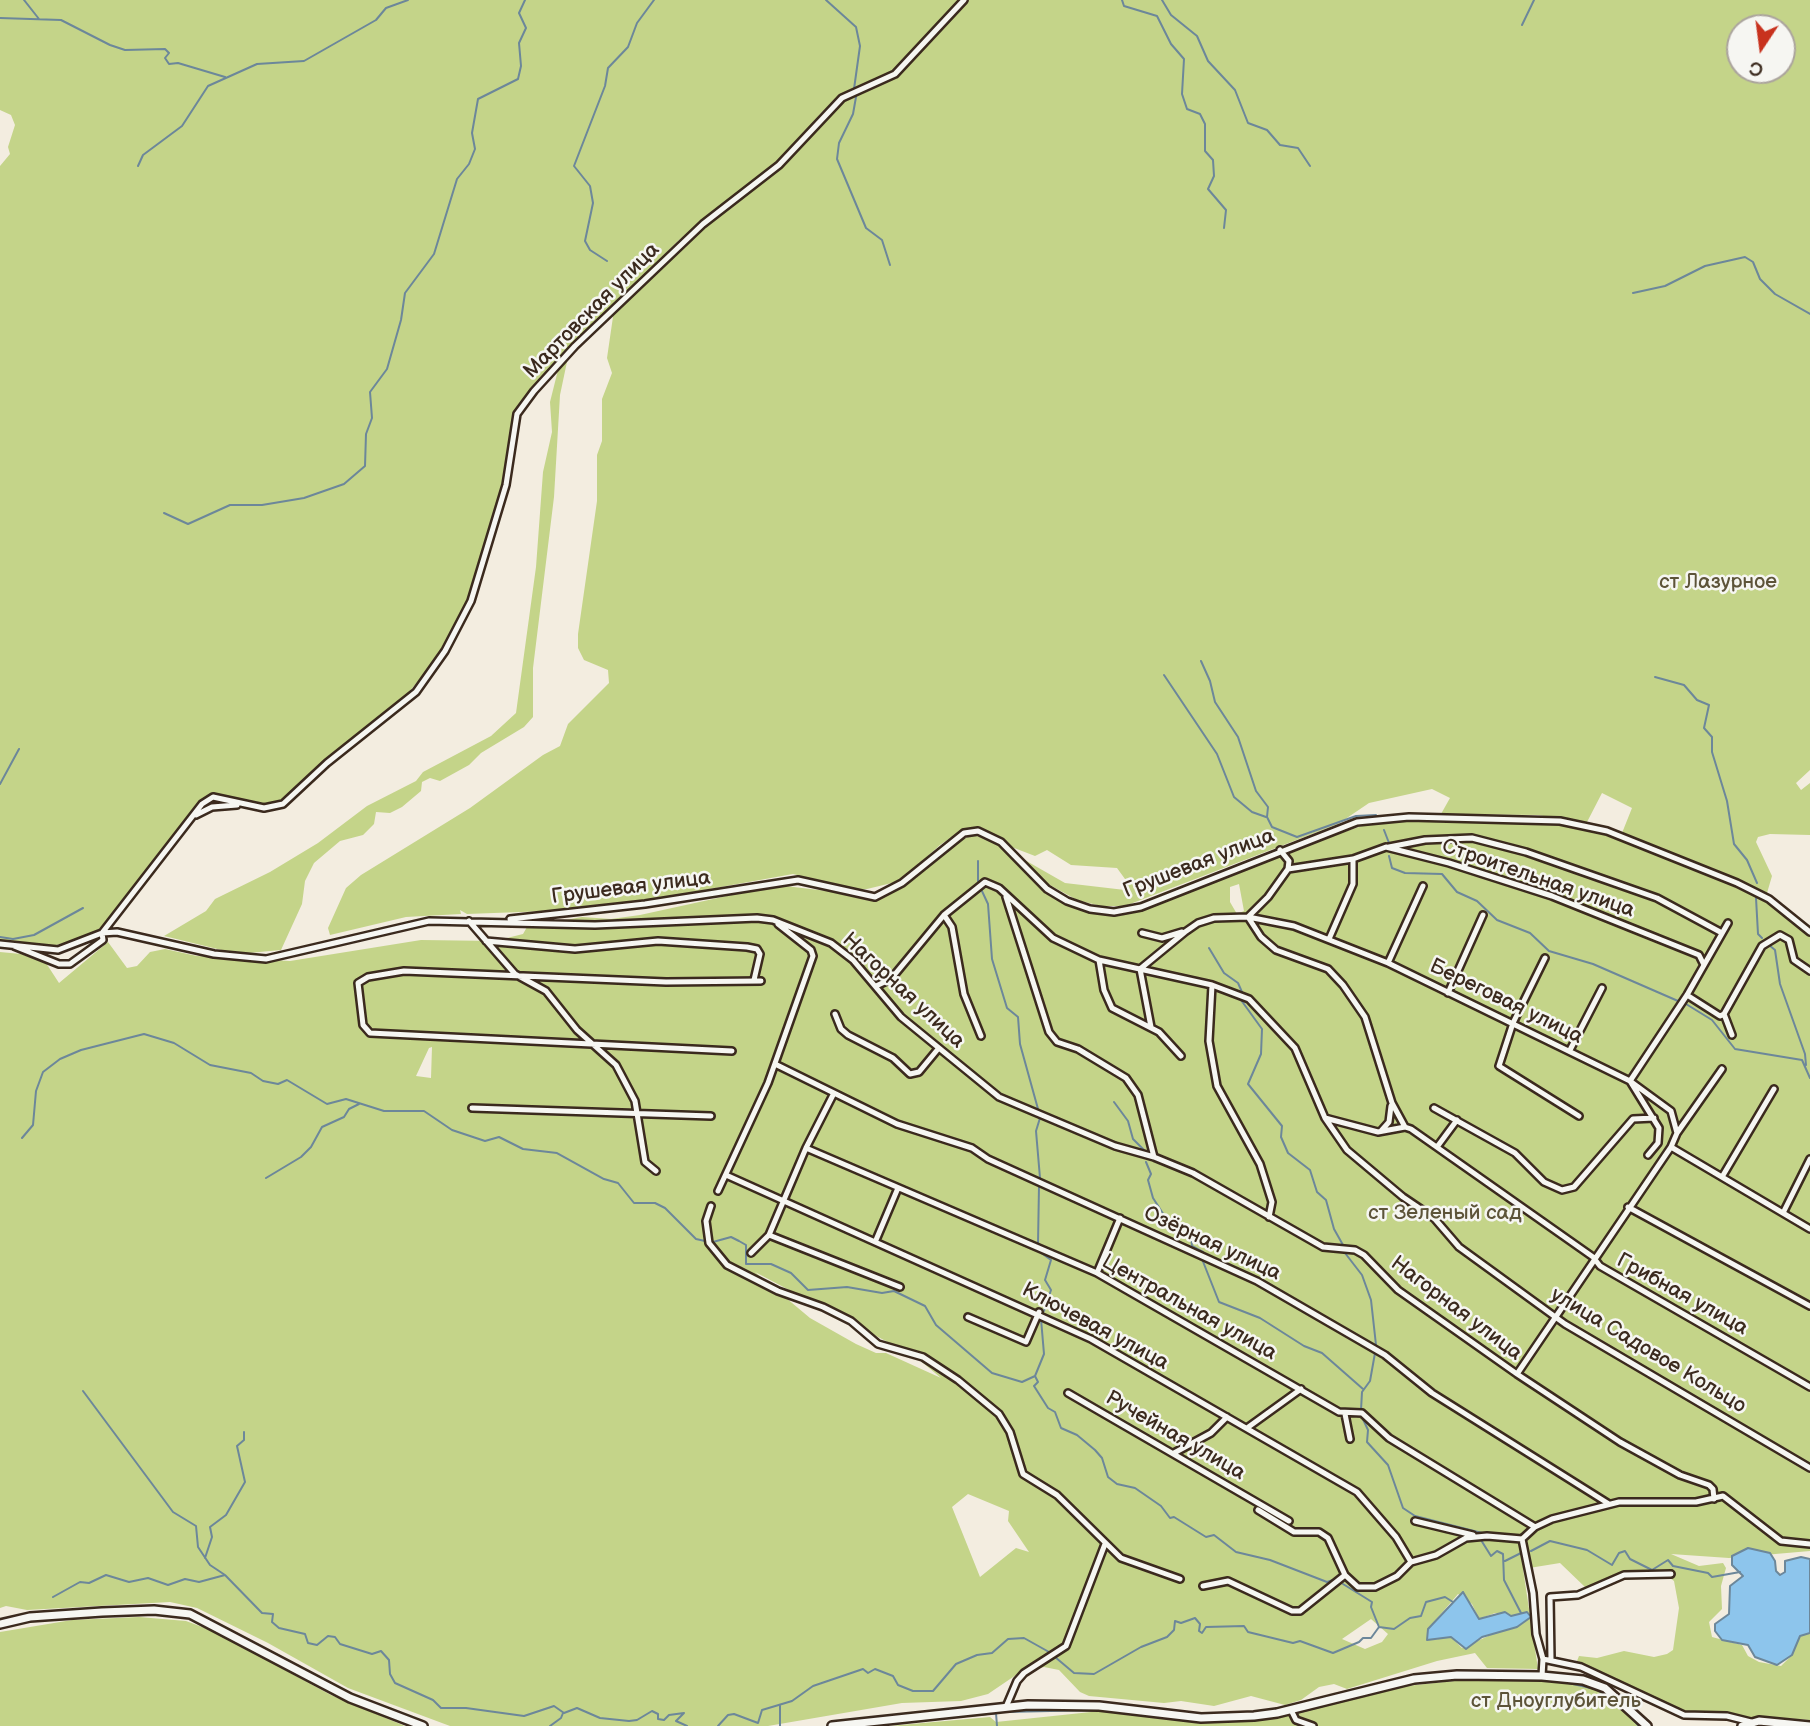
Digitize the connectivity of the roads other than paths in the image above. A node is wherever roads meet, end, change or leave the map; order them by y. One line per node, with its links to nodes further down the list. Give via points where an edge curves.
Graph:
1 (964, 0): 17 (street, Мартовская улица, via 895,74 842,98 779,165 703,225 534,391 515,422 506,485 471,601 445,651 416,692 283,804 212,807 194,816)
2 (1386, 847): 4 (street); 19 (street, via 1425,839 1472,838 1657,898); 27 (street, Строительная улица, via 1552,896 1699,956)
3 (1280, 850): 5 (street, via 1289,861); 13 (street, Грушевая улица, via 1141,907 1114,912 1090,909 1057,895 1002,842 978,831 964,833 902,883 875,897 798,880); 16 (street, Грушевая улица, via 1357,822 1384,818 1560,821 1607,831 1728,878 1769,899)
4 (1353, 859): 5 (street); 20 (street, via 1353,884)
5 (1288, 869): 10 (street)
6 (1423, 886): 26 (street)
7 (1005, 894): 8 (street, via 985,882); 25 (street, улица Садовое Кольцо, via 1053,938); 68 (street, via 1049,1032 1057,1042 1078,1049 1126,1078 1138,1095)
8 (944, 915): 32 (street, via 891,979); 41 (street, via 952,927 964,995)
9 (1483, 915): 34 (street)
10 (1248, 917): 15 (street, Береговая улица, via 1214,918); 20 (street, Береговая улица); 52 (street, via 1276,950 1328,969 1343,985 1365,1017)
11 (469, 920): 13 (street, Нагорная улица); 17 (street, Нагорная улица, via 391,927 266,959 240,959 130,934); 21 (street)
12 (773, 920): 13 (street, Нагорная улица, via 595,925); 32 (street, Нагорная улица, via 831,943); 47 (street, via 813,956)
13 (495, 921)
14 (1728, 923): 19 (street)
15 (1185, 932): 18 (street, via 1163,938); 28 (street, Береговая улица)
16 (1810, 932)
17 (102, 933): 23 (street, via 58,950); 23 (street, via 103,940 70,964)
18 (1142, 933)
19 (1722, 933): 27 (street)
20 (1329, 939): 26 (street, Береговая улица)
21 (486, 941): 30 (street); 30 (street, via 575,949 657,941 747,947 760,954 757,980 666,982)
22 (0, 944): 23 (street)
23 (14, 946)
24 (1545, 958): 38 (street)
25 (1099, 960): 28 (street, улица Садовое Кольцо); 39 (street, via 1112,1009)
26 (1388, 963): 34 (street, Береговая улица)
27 (1704, 965): 35 (street)
28 (1140, 970): 31 (street, улица Садовое Кольцо); 39 (street)
29 (1810, 971): 37 (street, via 1794,960 1785,937 1769,939)
30 (515, 974): 42 (street, via 546,991); 42 (street, via 404,971 368,977 358,983 363,1026 370,1033)
31 (1212, 985): 58 (street, улица Садовое Кольцо, via 1249,999 1295,1048); 79 (street, via 1209,1041 1217,1086 1260,1164 1272,1202)
32 (876, 986): 43 (street, Нагорная улица, via 901,1017)
33 (1602, 988): 44 (street)
34 (1448, 993): 38 (street, Береговая улица)
35 (1687, 995): 37 (street, via 1720,1016); 49 (street)
36 (835, 1014): 43 (street, via 848,1035 893,1058 910,1074 919,1072)
37 (1724, 1014): 40 (street)
38 (1513, 1023): 44 (street, Береговая улица); 57 (street, via 1499,1066)
39 (1151, 1027): 46 (street)
40 (1732, 1035)
41 (981, 1037)
42 (596, 1046): 45 (street); 55 (street, via 617,1065)
43 (938, 1049): 68 (street, Нагорная улица, via 999,1097 1115,1146)
44 (1570, 1050): 49 (street, Береговая улица)
45 (732, 1051)
46 (1181, 1056)
47 (775, 1063): 51 (street, Озёрная улица); 71 (street)
48 (1722, 1069): 63 (street)
49 (1630, 1081): 59 (street); 63 (street, Береговая улица, via 1667,1107)
50 (1774, 1089): 72 (street)
51 (834, 1093): 66 (street); 80 (street, Озёрная улица, via 913,1130 972,1148)
52 (1392, 1103): 61 (street); 62 (street, via 1387,1126)
53 (472, 1108): 55 (street)
54 (1434, 1108): 60 (street)
55 (638, 1114): 56 (street); 70 (street, via 643,1155)
56 (710, 1116)
57 (1579, 1116)
58 (1325, 1118): 62 (street); 91 (street, улица Садовое Кольцо, via 1347,1150 1367,1168 1434,1218 1459,1247)
59 (1654, 1118): 60 (street, via 1633,1119 1579,1182 1565,1190 1544,1182 1515,1153); 67 (street, via 1660,1136)
60 (1457, 1120): 64 (street)
61 (1405, 1127): 62 (street); 64 (street, Грибная улица)
62 (1378, 1132)
63 (1677, 1133): 65 (street)
64 (1437, 1147): 85 (street, Грибная улица)
65 (1671, 1147): 72 (street); 77 (street)
66 (806, 1149): 73 (street, Центральная улица); 75 (street)
67 (1648, 1155)
68 (1154, 1157): 79 (street, Нагорная улица, via 1193,1173)
69 (1810, 1159): 78 (street)
70 (656, 1171)
71 (726, 1175): 74 (street); 75 (street, Ключевая улица)
72 (1722, 1177): 78 (street)
73 (898, 1188): 83 (street); 86 (street, Центральная улица)
74 (718, 1191)
75 (783, 1202): 82 (street); 83 (street, Ключевая улица)
76 (711, 1206): 110 (street, via 706,1221 709,1243 727,1265 823,1307 851,1321 878,1344 923,1357 958,1380 999,1414 1010,1432 1023,1474 1057,1495)
77 (1628, 1207): 85 (street); 88 (street)
78 (1783, 1213): 81 (street)
79 (1269, 1217): 92 (street, Нагорная улица, via 1323,1247 1364,1255 1398,1290)
80 (1120, 1218): 86 (street); 103 (street, Озёрная улица, via 1257,1281 1333,1323 1432,1393)
81 (1810, 1229)
82 (769, 1235): 84 (street); 87 (street)
83 (876, 1240): 89 (street, Ключевая улица)
84 (751, 1253)
85 (1593, 1257): 91 (street); 93 (street, Грибная улица, via 1623,1281)
86 (1097, 1273): 94 (street, Центральная улица)
87 (900, 1287)
88 (1810, 1306)
89 (1039, 1312): 90 (street, via 1026,1342); 97 (street, Ключевая улица)
90 (968, 1317)
91 (1555, 1317): 92 (street); 101 (street, улица Садовое Кольцо)
92 (1517, 1374): 102 (street, Нагорная улица, via 1620,1442 1680,1475 1709,1485)
93 (1810, 1387)
94 (1301, 1389): 96 (street, Центральная улица); 98 (street)
95 (1068, 1393): 100 (street, Ручейная улица)
96 (1345, 1414): 99 (street); 107 (street, Центральная улица, via 1362,1413 1389,1438)
97 (1227, 1417): 98 (street, Ключевая улица); 100 (street, via 1211,1433)
98 (1247, 1428): 112 (street, Ключевая улица, via 1357,1492)
99 (1350, 1439)
100 (1174, 1453): 105 (street, Ручейная улица)
101 (1810, 1468)
102 (1714, 1499): 103 (street, Нагорная улица); 111 (street, Нагорная улица, via 1723,1496 1733,1502 1781,1541)
103 (1609, 1504): 107 (street, Нагорная улица)
104 (1258, 1510): 114 (street, via 1294,1532 1319,1532 1328,1538)
105 (1289, 1521)
106 (1415, 1521): 108 (street)
107 (1535, 1527): 109 (street, Нагорная улица)
108 (1476, 1536): 109 (street); 112 (street)
109 (1522, 1539): 118 (street)
110 (1105, 1544): 115 (street, via 1121,1558); 121 (street, via 1066,1646 1024,1673)
111 (1810, 1544)
112 (1411, 1562): 114 (street, via 1397,1576 1366,1588 1352,1584)
113 (1671, 1574): 119 (street, via 1624,1576 1578,1595 1550,1597)
114 (1345, 1575): 116 (street, via 1300,1611 1228,1581)
115 (1180, 1579)
116 (1203, 1586)
117 (0, 1624): 125 (street, via 102,1612 190,1614 351,1698)
118 (1543, 1659): 119 (street); 120 (street)
119 (1551, 1659): 124 (street, via 1581,1667 1671,1711)
120 (1542, 1676): 122 (street, via 1432,1676); 129 (street, via 1583,1680 1605,1688)
121 (1006, 1707): 122 (street, via 1099,1706 1201,1718); 123 (street)
122 (1291, 1710): 128 (street, via 1296,1720)
123 (897, 1717): 126 (street); 127 (street)
124 (1751, 1722): 130 (street); 131 (street)
125 (423, 1726)
126 (832, 1726)
127 (904, 1726)
128 (1313, 1726)
129 (1647, 1726)
130 (1742, 1726)
131 (1810, 1726)

